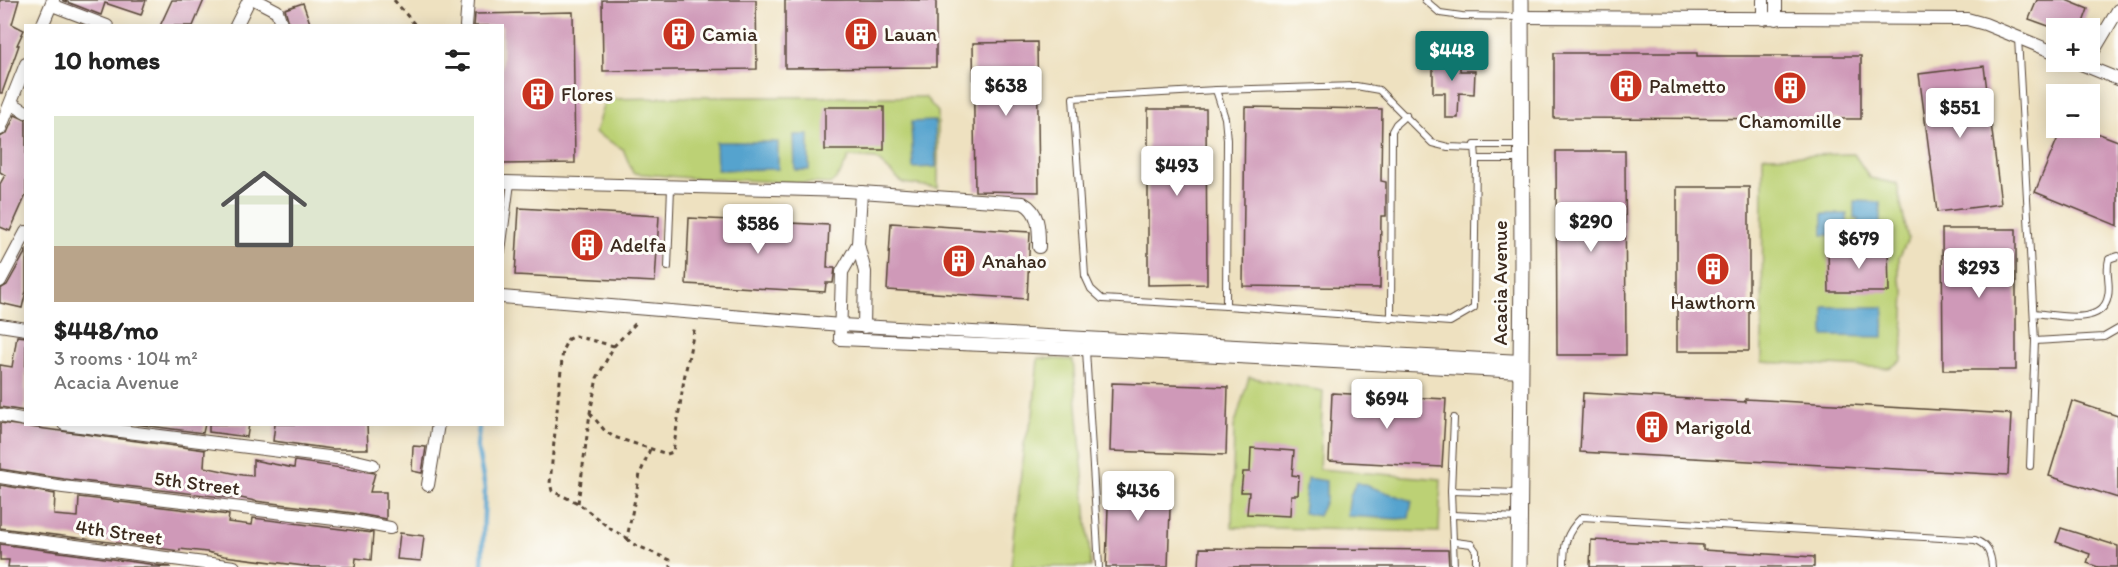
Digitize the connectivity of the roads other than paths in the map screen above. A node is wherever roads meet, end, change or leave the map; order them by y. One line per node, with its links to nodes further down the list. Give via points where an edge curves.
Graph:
1 (249, 0): 17 (street)
2 (256, 0): 18 (street, via 277,11)
3 (468, 0): 19 (street)
4 (1425, 0): 12 (lane, via 1440,13)
5 (1521, 0): 12 (street, Acacia Avenue)
6 (1763, 0): 13 (street)
7 (1776, 0): 14 (street)
8 (2111, 0): 10 (street)
9 (53, 2): 15 (street); 16 (street)
10 (2118, 4)
11 (2118, 10): 21 (street)
12 (1521, 17): 13 (street); 32 (street, Acacia Avenue)
13 (1763, 19): 14 (street)
14 (1776, 19): 20 (street, via 1967,19)
15 (43, 24)
16 (102, 24)
17 (237, 24)
18 (281, 24)
19 (466, 24)
20 (2018, 37): 22 (street); 46 (lane)
21 (2100, 38)
22 (2046, 49)
23 (2100, 68): 25 (street)
24 (24, 69): 27 (street)
25 (2118, 77)
26 (1216, 90): 29 (lane, via 1356,86 1379,90); 45 (lane, via 1227,140); 45 (lane, via 1073,98 1085,276 1091,289 1102,299)
27 (11, 103): 28 (street); 30 (street)
28 (24, 111)
29 (1406, 115): 31 (lane, via 1432,143); 47 (lane, via 1392,131)
30 (0, 129)
31 (1475, 146): 32 (lane); 33 (lane)
32 (1521, 152): 33 (lane); 55 (street, Acacia Avenue)
33 (1476, 159): 47 (lane, via 1474,308 1450,322)
34 (508, 182): 35 (street); 37 (lane)
35 (670, 187): 36 (street); 42 (lane)
36 (861, 192): 39 (street); 40 (street, via 1023,203 1035,214)
37 (504, 228)
38 (24, 236): 43 (street)
39 (858, 244): 48 (street, via 842,272); 50 (street, via 865,272)
40 (1039, 247)
41 (2118, 256): 46 (lane, via 2108,264 2109,296 2097,313 2082,317)
42 (668, 267)
43 (0, 281)
44 (504, 297): 48 (street)
45 (1226, 306): 47 (lane)
46 (2034, 314): 53 (lane)
47 (1391, 319)
48 (841, 325): 50 (street); 54 (street, via 840,339)
49 (0, 326): 51 (street)
50 (864, 327): 54 (street)
51 (24, 329)
52 (2118, 329): 53 (lane, via 2104,337)
53 (2035, 341): 62 (lane)
54 (1086, 343): 55 (street); 73 (lane)
55 (1521, 367): 66 (street, Acacia Avenue)
56 (0, 415): 58 (street)
57 (1454, 418): 65 (lane)
58 (24, 420)
59 (80, 426): 61 (street)
60 (438, 426): 64 (street)
61 (372, 465)
62 (2030, 466)
63 (0, 477): 69 (street, 5th Street)
64 (428, 485)
65 (1451, 491): 66 (lane); 67 (lane)
66 (1520, 493): 68 (street, Acacia Avenue)
67 (1452, 515): 68 (lane); 71 (lane)
68 (1519, 518): 76 (street, Acacia Avenue)
69 (390, 528)
70 (0, 536): 72 (street, 4th Street)
71 (1455, 542): 74 (lane); 75 (lane, via 1471,544 1476,551)
72 (234, 567)
73 (1099, 567)
74 (1454, 567)
75 (1476, 567)
76 (1519, 567)
77 (1564, 567): 78 (lane, via 1564,546 1570,529 1582,517 1975,540 1986,546)
78 (1992, 567)

